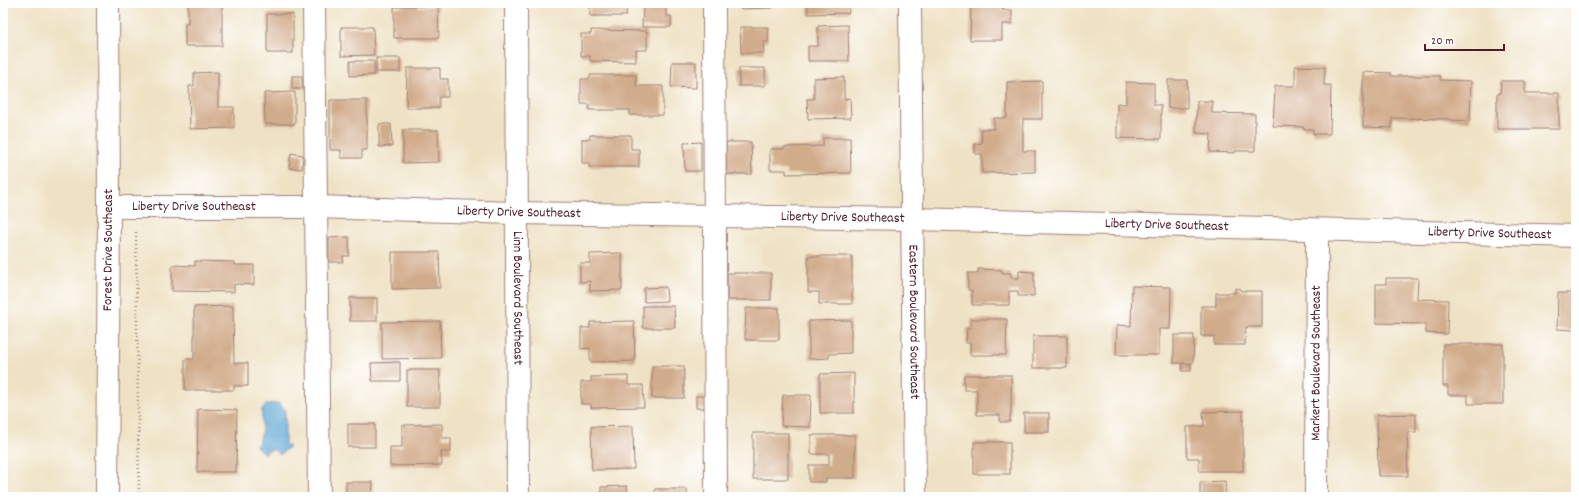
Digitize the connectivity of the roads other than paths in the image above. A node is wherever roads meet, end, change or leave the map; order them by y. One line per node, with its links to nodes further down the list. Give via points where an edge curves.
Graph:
1 (108, 3): 6 (street, Forest Drive Southeast)
2 (314, 3): 7 (street)
3 (516, 3): 8 (street, Linn Boulevard Southeast)
4 (714, 3): 9 (street)
5 (910, 3): 10 (street, Eastern Boulevard Southeast)
6 (109, 207): 7 (street, Liberty Drive Southeast); 13 (street, Forest Drive Southeast)
7 (316, 208): 8 (street, Liberty Drive Southeast); 14 (street)
8 (516, 213): 9 (street, Liberty Drive Southeast); 15 (street, Linn Boulevard Southeast)
9 (716, 216): 10 (street, Liberty Drive Southeast); 16 (street)
10 (912, 219): 11 (street, Liberty Drive Southeast); 17 (street, Eastern Boulevard Southeast)
11 (1317, 230): 12 (street, Liberty Drive Southeast); 18 (street, Markert Boulevard Southeast)
12 (1576, 236)
13 (106, 497)
14 (319, 497)
15 (518, 497)
16 (716, 497)
17 (915, 497)
18 (1316, 497)

